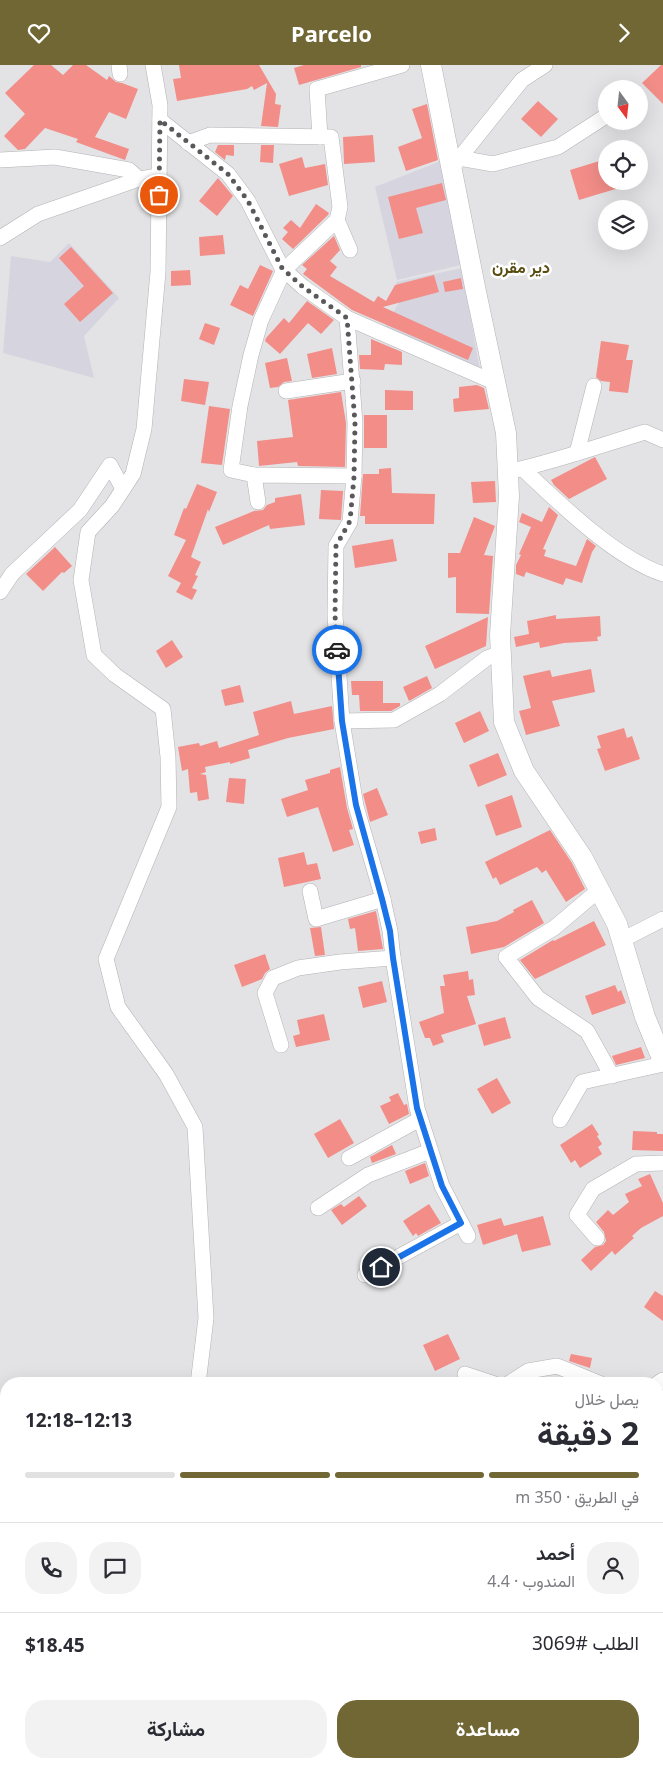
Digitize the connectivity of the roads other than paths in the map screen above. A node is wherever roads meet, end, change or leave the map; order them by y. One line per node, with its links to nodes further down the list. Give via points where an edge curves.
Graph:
1 (153, 65): 5 (street)
2 (402, 65): 7 (street, via 317,89)
3 (431, 65): 10 (street)
4 (544, 65): 10 (street, via 522,80)
5 (160, 120): 8 (street); 11 (street)
6 (598, 121): 10 (street, via 558,147 493,164)
7 (320, 137): 8 (street, via 210,135); 13 (street, via 331,137 340,207)
8 (188, 143): 16 (street, via 228,174 248,201)
9 (0, 160): 12 (street, via 55,157 129,170)
10 (456, 163): 19 (street)
11 (159, 176): 12 (street); 27 (street, via 158,272 144,429 133,474)
12 (139, 179): 14 (street, via 38,215)
13 (337, 220): 15 (street); 16 (street)
14 (0, 238)
15 (350, 250)
16 (284, 270): 17 (street); 25 (street, via 261,319 240,406 231,470)
17 (347, 318): 18 (street); 19 (street)
18 (353, 381): 21 (street); 26 (street)
19 (496, 383): 24 (street)
20 (594, 386): 23 (street)
21 (286, 391)
22 (663, 440): 23 (street, via 645,432)
23 (577, 453): 24 (street, via 550,463)
24 (515, 470): 29 (street, via 613,547); 31 (street, via 509,496)
25 (254, 475): 26 (street); 28 (street)
26 (354, 477): 32 (street, via 350,521 336,546 335,615)
27 (123, 489): 30 (street, via 110,465 80,510 12,574); 51 (street, via 112,507 88,532 81,580 94,655 115,675 163,709 169,807 106,959 118,1007 166,1074 195,1127 206,1318)
28 (258, 502)
29 (663, 575)
30 (0, 592)
31 (501, 653): 32 (street, via 394,720); 33 (street, via 504,722 524,771 582,857)
32 (342, 721): 35 (street, via 356,805)
33 (599, 890): 37 (street); 41 (street, via 554,927 506,957 538,998 587,1031)
34 (310, 891): 35 (street, via 316,919)
35 (382, 899): 38 (street)
36 (663, 919): 37 (street)
37 (622, 940): 40 (street, via 645,1017)
38 (393, 958): 39 (street, via 298,968 273,978 265,993); 42 (street)
39 (281, 1045)
40 (663, 1063): 41 (street)
41 (612, 1076): 43 (street, via 582,1082)
42 (420, 1119): 44 (street); 45 (street)
43 (560, 1120)
44 (430, 1151): 47 (street, via 368,1175); 49 (street, via 442,1186 464,1230)
45 (349, 1157)
46 (663, 1163): 48 (street, via 636,1164 593,1189 577,1215)
47 (318, 1207)
48 (597, 1238)
49 (365, 1275)
50 (465, 1374): 52 (street)
51 (199, 1377)
52 (474, 1377)
53 (519, 1377): 54 (street, via 528,1371 557,1366)
54 (584, 1377)

